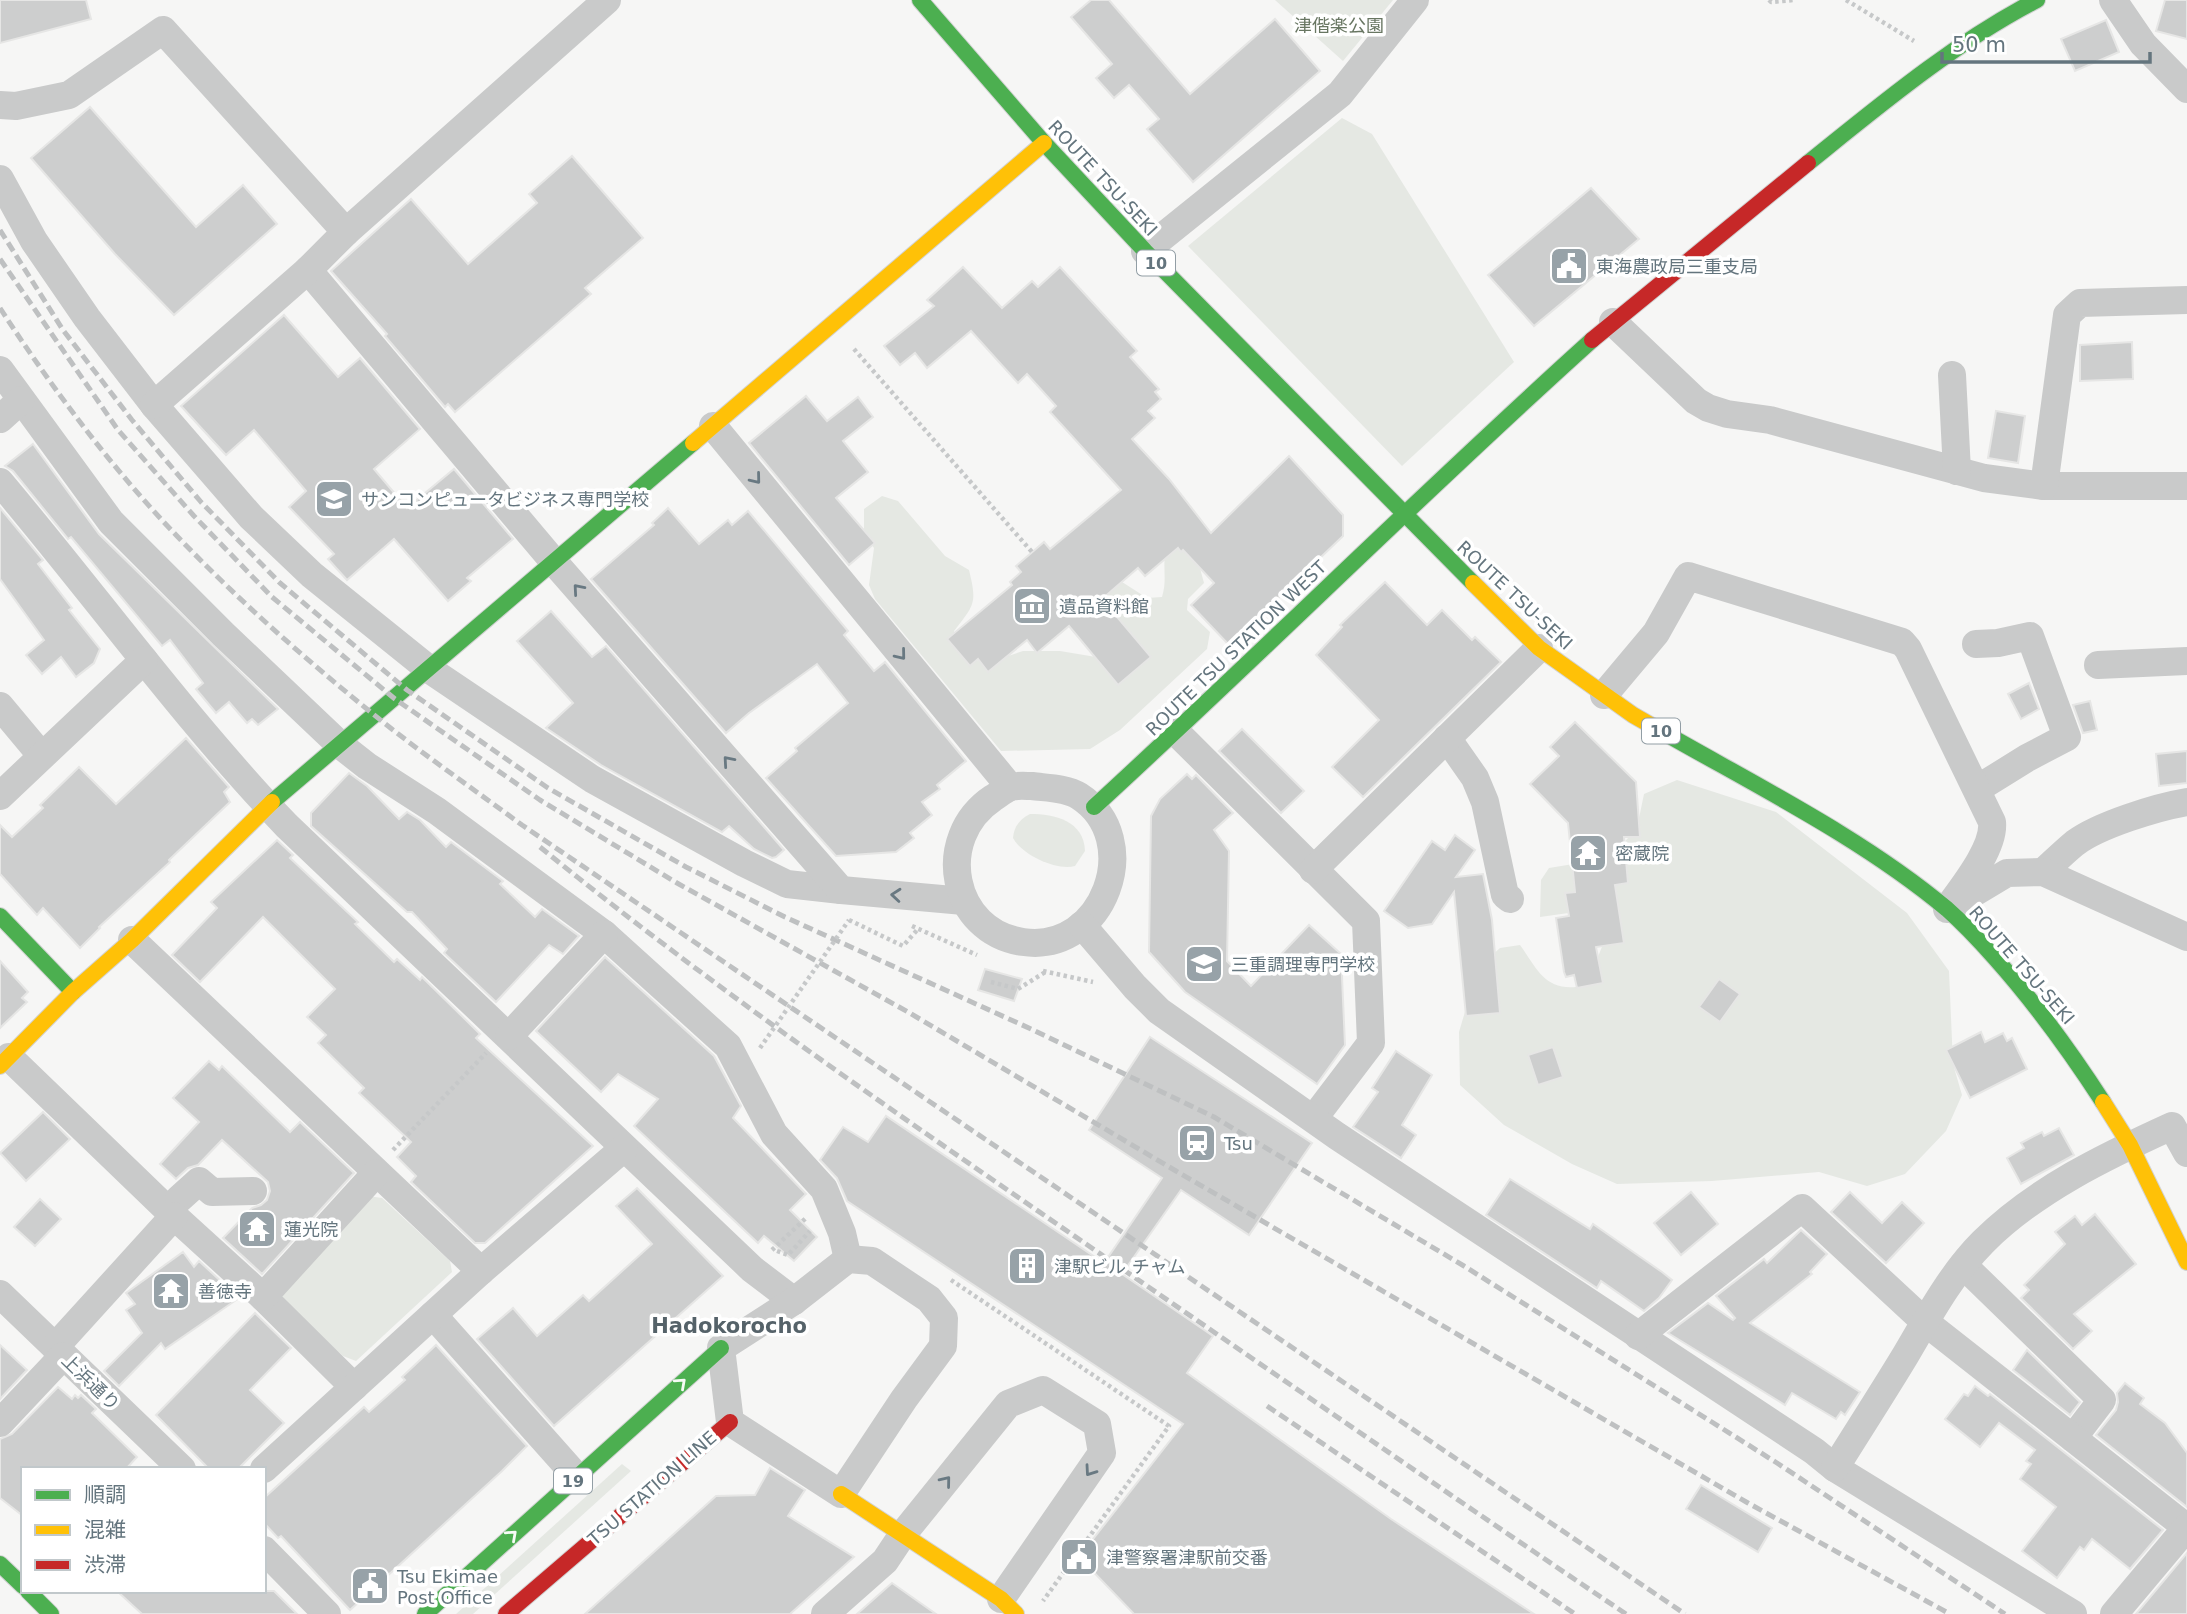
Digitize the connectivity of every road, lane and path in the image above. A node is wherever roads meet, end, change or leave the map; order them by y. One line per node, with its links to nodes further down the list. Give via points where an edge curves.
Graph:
1 (607, 0): 14 (street)
2 (920, 0): 12 (main road, ROUTE TSU-SEKI / 10)
3 (1415, 0): 15 (street, via 1340,94)
4 (1769, 0): 5 (path)
5 (1794, 0)
6 (1846, 0): 9 (path)
7 (2037, 0): 9 (main road, ROUTE TSU STATION WEST)
8 (2113, 0): 10 (street, via 2143,44)
9 (1943, 59): 18 (main road, ROUTE TSU STATION WEST)
10 (2187, 89)
11 (0, 105): 14 (street, via 69,95 163,30)
12 (1044, 143): 15 (main road, ROUTE TSU-SEKI / 10); 19 (main road)
13 (0, 179): 23 (street, via 41,252)
14 (346, 232): 16 (street)
15 (1145, 251): 30 (main road, ROUTE TSU-SEKI / 10)
16 (308, 270): 23 (street); 32 (street)
17 (2187, 300): 28 (street, via 2080,303 2067,315)
18 (1613, 322): 26 (street, via 1708,408 1770,420); 30 (main road, ROUTE TSU STATION WEST)
19 (832, 324): 25 (main road); 31 (path)
20 (0, 370): 22 (street)
21 (1952, 375): 26 (street)
22 (21, 400): 24 (street); 43 (street, via 111,522)
23 (154, 405): 38 (street, via 251,517 312,575)
24 (0, 419)
25 (713, 426): 32 (main road); 45 (street, one-way to 45)
26 (1957, 471): 28 (street)
27 (0, 482): 35 (street)
28 (2044, 486): 29 (street)
29 (2187, 486)
30 (1403, 516): 34 (main road, ROUTE TSU-SEKI / 10); 41 (main road, ROUTE TSU STATION WEST)
31 (1031, 552)
32 (554, 562): 38 (main road); 53 (street, one-way to 32)
33 (1976, 644): 46 (street, via 2030,636 2067,737)
34 (1539, 648): 39 (main road, ROUTE TSU-SEKI / 10); 42 (street)
35 (144, 660): 44 (street); 49 (street)
36 (2187, 661): 37 (street)
37 (2098, 665)
38 (430, 670): 43 (main road); 53 (street, via 593,779 744,863 787,884)
39 (1604, 695): 46 (street, via 1656,633 1688,576 1902,642); 56 (main road, ROUTE TSU-SEKI / 10, via 1862,847)
40 (0, 706): 44 (street)
41 (1176, 732): 50 (main road, ROUTE TSU STATION WEST); 51 (street)
42 (1447, 738): 51 (street); 54 (street, via 1475,778 1485,802 1505,895)
43 (339, 744): 49 (main road); 61 (street)
44 (41, 755): 47 (street)
45 (1010, 787): 50 (street, via 1060,790 1076,794); 55 (street, via 967,824 957,849 956,875)
46 (1977, 789): 56 (street, via 1993,832 1980,863)
47 (0, 796)
48 (2187, 802): 52 (street, via 2120,821 2077,841)
49 (268, 806): 63 (main road); 70 (street)
50 (1094, 807): 59 (street, via 1105,824 1112,871 1106,895)
51 (1313, 870): 73 (street, via 1366,921 1371,1042)
52 (2043, 872): 56 (street, via 2007,873); 62 (street)
53 (841, 890): 55 (street, one-way to 53)
54 (1510, 899)
55 (964, 901): 59 (street, via 979,921 1024,943 1049,942)
56 (1947, 909): 74 (main road, ROUTE TSU-SEKI / 10, via 2034,1002)
57 (0, 916): 69 (main road)
58 (906, 923): 60 (path)
59 (1082, 925): 73 (street, via 1159,1011)
60 (918, 929): 64 (path); 71 (path, bridge, via 903,946 849,920)
61 (604, 934): 70 (street); 84 (street, via 728,1046 774,1134 824,1189)
62 (2187, 937)
63 (132, 940): 69 (main road); 77 (street)
64 (980, 956)
65 (1034, 968): 66 (path)
66 (1047, 971): 67 (path, via 1018,989); 68 (path)
67 (991, 982)
68 (1096, 984)
69 (74, 992): 72 (main road)
70 (508, 1034): 75 (street); 77 (path, via 384,1159)
71 (760, 1048)
72 (5, 1062): 80 (street)
73 (1314, 1118): 93 (street)
74 (2130, 1145): 76 (street, via 2172,1126); 85 (main road, ROUTE TSU-SEKI / 10); 86 (street, via 2013,1216)
75 (624, 1149): 87 (street); 90 (street, via 752,1269)
76 (2187, 1153)
77 (376, 1173): 87 (street); 89 (street)
78 (253, 1191): 79 (street)
79 (212, 1192): 80 (street, via 199,1181); 81 (street)
80 (176, 1207): 89 (street); 95 (street)
81 (237, 1215)
82 (810, 1231): 83 (path)
83 (788, 1255)
84 (848, 1259): 90 (street); 104 (street, via 872,1261 929,1299 944,1318 943,1346)
85 (2187, 1262)
86 (1963, 1265): 92 (street); 99 (street, via 2102,1400)
87 (481, 1271): 91 (street)
88 (0, 1294): 95 (street, 上浜通り)
89 (263, 1297): 96 (street)
90 (794, 1301): 94 (street)
91 (433, 1315): 96 (street); 103 (street)
92 (1925, 1322): 93 (street, via 1802,1208); 99 (street); 102 (street)
93 (1638, 1336): 102 (street)
94 (720, 1348): 97 (street); 103 (main road, 19, one-way to 94)
95 (59, 1351): 98 (street); 100 (street, 上浜通り)
96 (354, 1387): 101 (street)
97 (730, 1422): 104 (street, TSU STATION LINE); 115 (main road, TSU STATION LINE)
98 (0, 1423)
99 (2073, 1438): 105 (street)
100 (180, 1467)
101 (266, 1467)
102 (1835, 1468): 117 (street)
103 (577, 1477): 114 (main road, 19, one-way to 103)
104 (841, 1494): 106 (main road)
105 (2186, 1527): 118 (street)
106 (903, 1534): 111 (main road); 111 (street, one-way to 111, via 1008,1404 1042,1390 1097,1424 1102,1453); 116 (street, via 885,1562)
107 (266, 1552): 113 (street)
108 (0, 1564): 109 (main road)
109 (21, 1584)
110 (30, 1593): 112 (main road)
111 (1009, 1606)
112 (51, 1614)
113 (327, 1614)
114 (425, 1614)
115 (506, 1614)
116 (825, 1614)
117 (2073, 1614)
118 (2114, 1614)

